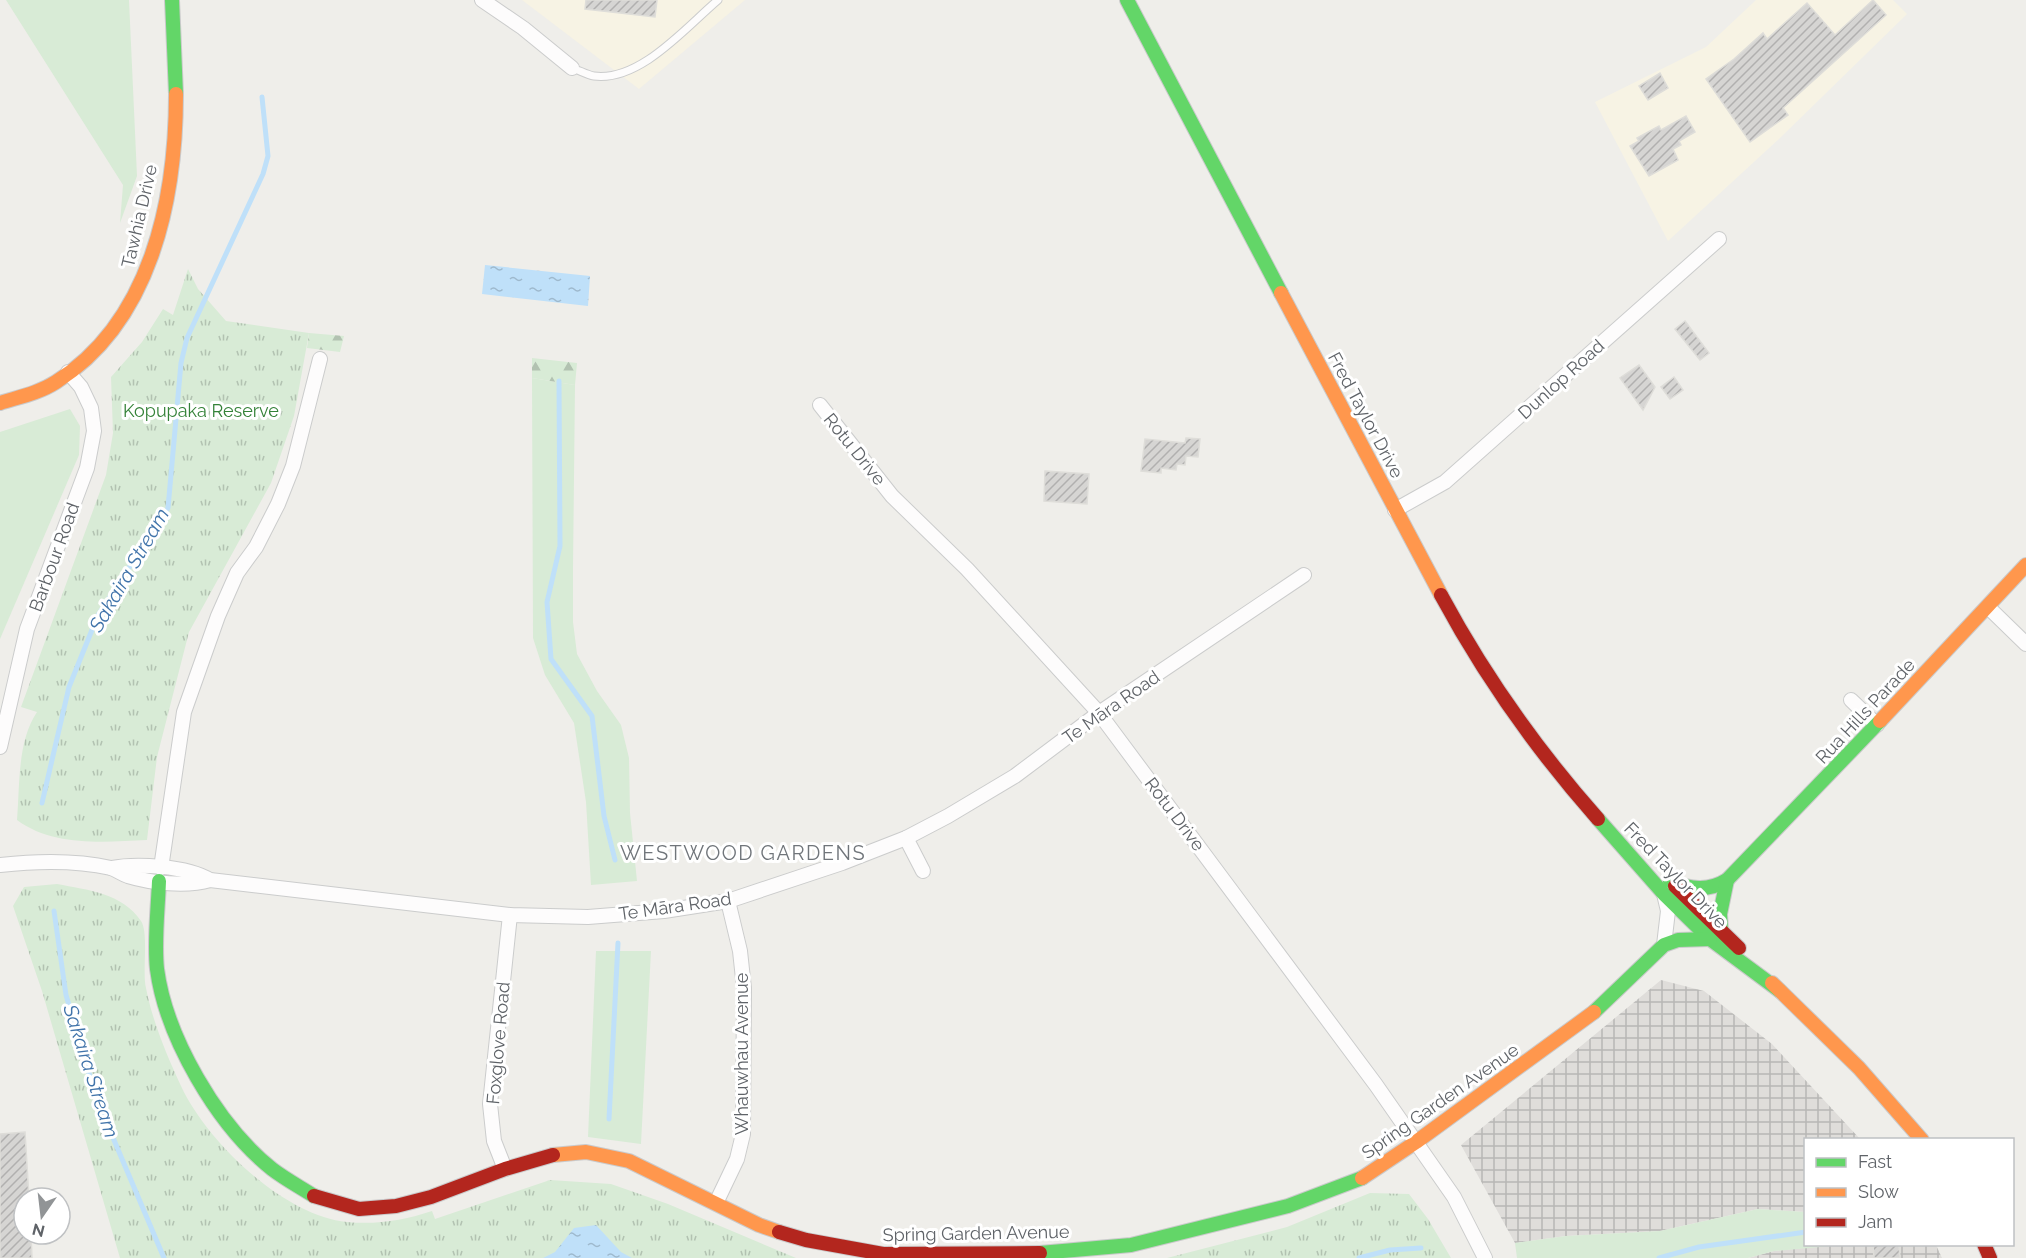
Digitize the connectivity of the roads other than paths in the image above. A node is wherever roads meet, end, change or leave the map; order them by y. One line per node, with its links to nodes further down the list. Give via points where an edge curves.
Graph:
1 (172, 0): 8 (street, Tawhia Drive, via 175,128 165,201 151,261 123,319)
2 (482, 0): 5 (street)
3 (718, 0): 5 (lane, via 648,60 624,74 594,76)
4 (1126, 0): 11 (street, Fred Taylor Drive)
5 (572, 68)
6 (1719, 238): 11 (street, Dunlop Road, via 1445,482)
7 (320, 359): 23 (street, Spring Garden Avenue, via 293,466 256,547 232,584 184,712)
8 (68, 372): 9 (street, Tawhia Drive, via 36,392); 19 (street, Barbour Road, via 88,401 94,431 87,468 27,629)
9 (0, 403)
10 (820, 405): 17 (street, Rotu Drive, via 892,496 967,569)
11 (1395, 510): 25 (street, Fred Taylor Drive, via 1497,691 1548,760 1605,826)
12 (2026, 565): 14 (street, Rua Hills Parade)
13 (1304, 575): 17 (street, Te Māra Road)
14 (1988, 607): 15 (street); 18 (street, Rua Hills Parade)
15 (2026, 644)
16 (1851, 700): 18 (street)
17 (1100, 713): 20 (street, Te Māra Road, via 1015,776); 31 (street, Rotu Drive)
18 (1877, 725): 24 (street, Rua Hills Parade)
19 (0, 747)
20 (906, 838): 22 (street); 26 (street, Te Māra Road)
21 (0, 865): 23 (street, Te Māra Road, via 57,862 111,868 127,876)
22 (923, 871)
23 (160, 874): 27 (street, Te Māra Road, via 196,884 210,880); 32 (street, Spring Garden Avenue, via 158,966 163,1000 176,1038 226,1120 272,1169 316,1197 359,1209 396,1206 431,1197)
24 (1727, 880): 25 (street, via 1720,886 1701,890); 28 (street)
25 (1667, 887): 28 (street, Fred Taylor Drive); 29 (street)
26 (728, 901): 27 (street, Te Māra Road, via 588,917); 33 (street, Whauwhau Avenue, via 744,988 742,1134 737,1159)
27 (510, 915): 32 (street, Foxglove Road, via 490,1104 494,1141)
28 (1716, 935): 29 (street); 30 (street, Fred Taylor Drive, via 1859,1068)
29 (1664, 945): 31 (street, Spring Garden Avenue, via 1597,1010)
30 (1920, 1138)
31 (1416, 1142): 33 (street, Spring Garden Avenue, via 1363,1177 1288,1206 1131,1245 1083,1250 883,1254 806,1240 759,1225); 34 (street, Rotu Drive, via 1454,1197)
32 (505, 1169): 33 (street, Spring Garden Avenue, via 554,1155 606,1155 628,1161)
33 (716, 1203)
34 (1485, 1258)

